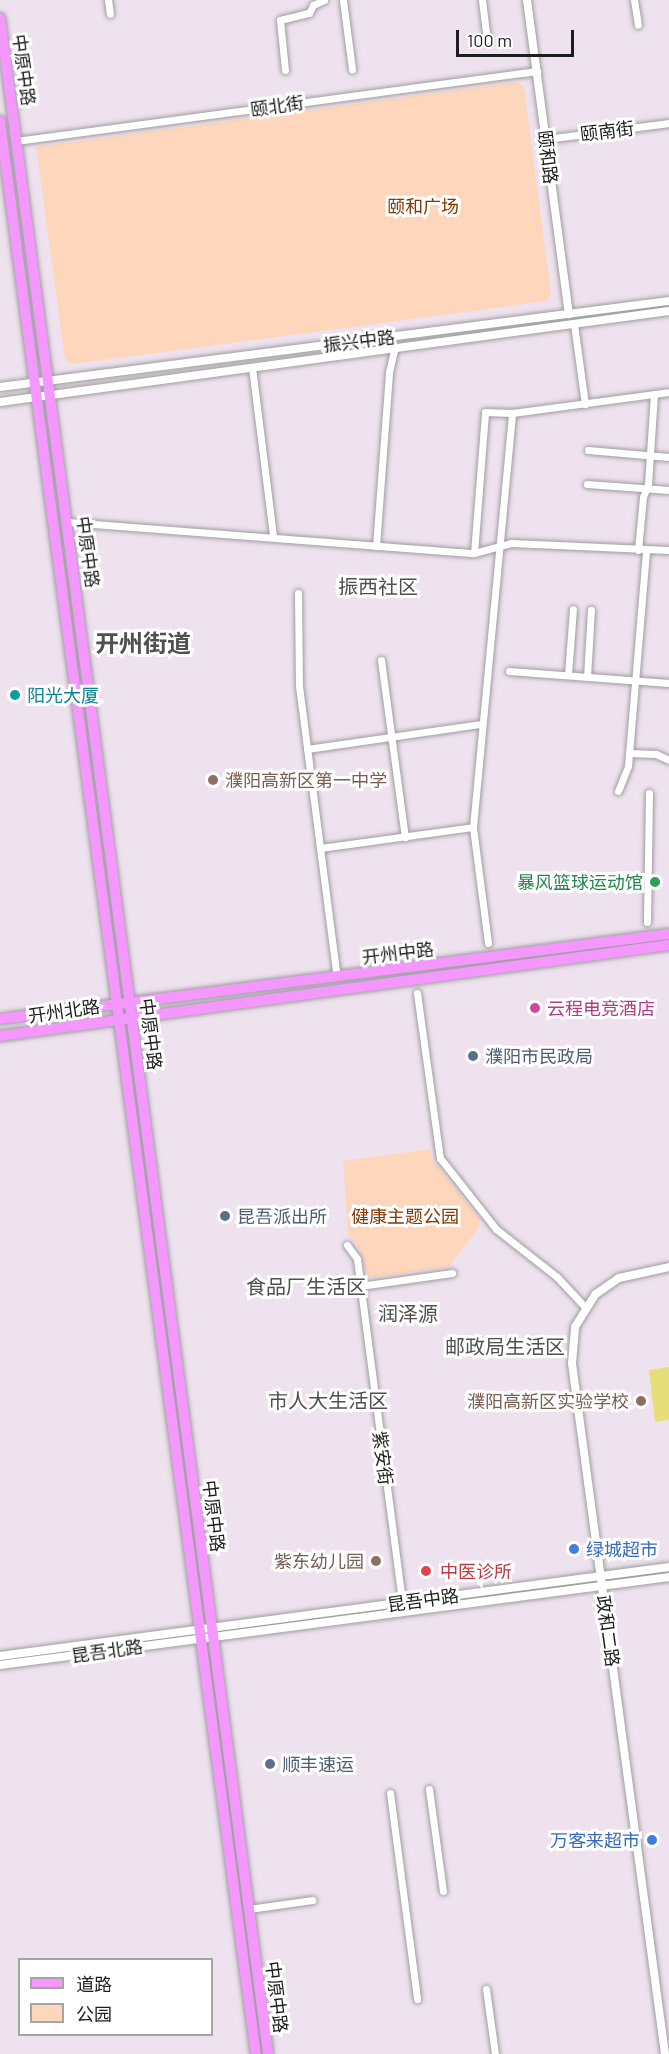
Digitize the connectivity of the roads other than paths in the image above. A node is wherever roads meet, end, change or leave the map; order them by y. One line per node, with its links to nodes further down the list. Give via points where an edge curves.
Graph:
1 (108, 0): 7 (street)
2 (324, 0): 13 (street, via 313,4 309,13 280,20)
3 (343, 0): 12 (street)
4 (482, 0): 10 (street)
5 (527, 0): 14 (street, 颐和路)
6 (634, 0): 9 (street)
7 (110, 14)
8 (0, 18): 11 (main road, 中原中路)
9 (638, 25)
10 (487, 41)
11 (2, 47): 18 (main road, 中原中路)
12 (352, 69)
13 (285, 70)
14 (537, 70): 17 (street, 颐和路); 18 (street, 颐北街)
15 (0, 121): 26 (main road, 中原中路)
16 (669, 123): 17 (street, 颐南街)
17 (546, 139): 21 (street, 颐和路)
18 (16, 141): 25 (main road, 中原中路)
19 (669, 301): 21 (street, 振兴中路)
20 (669, 311): 22 (street, 振兴中路)
21 (568, 314): 25 (street, 振兴中路)
22 (574, 324): 23 (street, 振兴中路); 33 (street)
23 (396, 347): 24 (street, 振兴中路); 44 (street, via 389,372)
24 (252, 367): 30 (street, 振兴中路); 42 (street)
25 (49, 381): 26 (street, 振兴中路); 30 (main road, 中原中路)
26 (35, 382): 27 (street, 振兴中路); 31 (main road, 中原中路)
27 (0, 387)
28 (669, 392): 29 (street)
29 (654, 394): 33 (street); 36 (street)
30 (50, 395): 31 (street, 振兴中路); 41 (main road, 中原中路)
31 (37, 397): 32 (street, 振兴中路); 74 (main road, 中原中路)
32 (0, 402)
33 (585, 404): 34 (street)
34 (512, 413): 43 (street); 47 (street, via 485,412)
35 (588, 450): 36 (street)
36 (651, 456): 37 (street); 39 (street)
37 (669, 457)
38 (586, 484): 39 (street)
39 (647, 488): 40 (street); 45 (street)
40 (669, 490)
41 (67, 522): 42 (street); 73 (main road, 中原中路)
42 (273, 536): 44 (street)
43 (500, 545): 45 (street); 47 (street); 57 (street)
44 (376, 546): 47 (street)
45 (642, 550): 46 (street); 55 (street)
46 (669, 550)
47 (474, 552)
48 (298, 593): 59 (street, via 297,661)
49 (573, 609): 53 (street)
50 (591, 610): 54 (street)
51 (381, 660): 58 (street)
52 (509, 670): 53 (street)
53 (568, 675): 54 (street)
54 (587, 676): 55 (street)
55 (634, 680): 56 (street); 60 (street)
56 (669, 683)
57 (481, 724): 58 (street); 64 (street)
58 (391, 737): 59 (street); 65 (street)
59 (307, 749): 66 (street)
60 (629, 753): 61 (street, via 656,754); 62 (street)
61 (669, 760)
62 (618, 791)
63 (649, 793): 67 (street)
64 (473, 827): 65 (street); 69 (street)
65 (405, 837): 66 (street)
66 (321, 848): 71 (street)
67 (648, 922)
68 (669, 934): 71 (main road, 开州中路)
69 (488, 943)
70 (669, 945): 75 (main road, 开州中路)
71 (338, 977): 73 (main road, 开州中路)
72 (417, 993): 83 (street, via 440,1158 496,1229 557,1277)
73 (130, 1002): 74 (main road, 开州北路); 75 (main road, 中原中路)
74 (116, 1004): 76 (main road, 开州北路); 77 (main road, 中原中路)
75 (132, 1018): 77 (main road, 开州北路); 88 (main road, 中原中路)
76 (0, 1019)
77 (118, 1020): 78 (main road, 开州北路); 89 (main road, 中原中路)
78 (0, 1036)
79 (347, 1245): 82 (street, 紫安街, via 357,1259)
80 (669, 1267): 83 (street, 政和二路, via 619,1278)
81 (452, 1273): 82 (street)
82 (360, 1286): 87 (street, 紫安街)
83 (585, 1307): 86 (street, 政和二路, via 575,1327 572,1363)
84 (669, 1567): 86 (street, 昆吾中路)
85 (669, 1576): 86 (street, 昆吾中路)
86 (601, 1581): 87 (street, 昆吾中路); 88 (street, 昆吾中路); 102 (street, 政和二路)
87 (402, 1603): 88 (street, 昆吾中路)
88 (213, 1632): 89 (street, 昆吾北路); 96 (main road, 中原中路)
89 (200, 1634): 90 (street, 昆吾北路); 91 (street, 昆吾北路); 99 (main road, 中原中路)
90 (0, 1656)
91 (0, 1665)
92 (429, 1789): 94 (street)
93 (390, 1793): 98 (street)
94 (443, 1891)
95 (312, 1900): 96 (street)
96 (249, 1909): 100 (main road, 中原中路)
97 (486, 1989): 101 (street)
98 (417, 1999)
99 (256, 2054)
100 (268, 2054)
101 (495, 2054)
102 (665, 2054)

